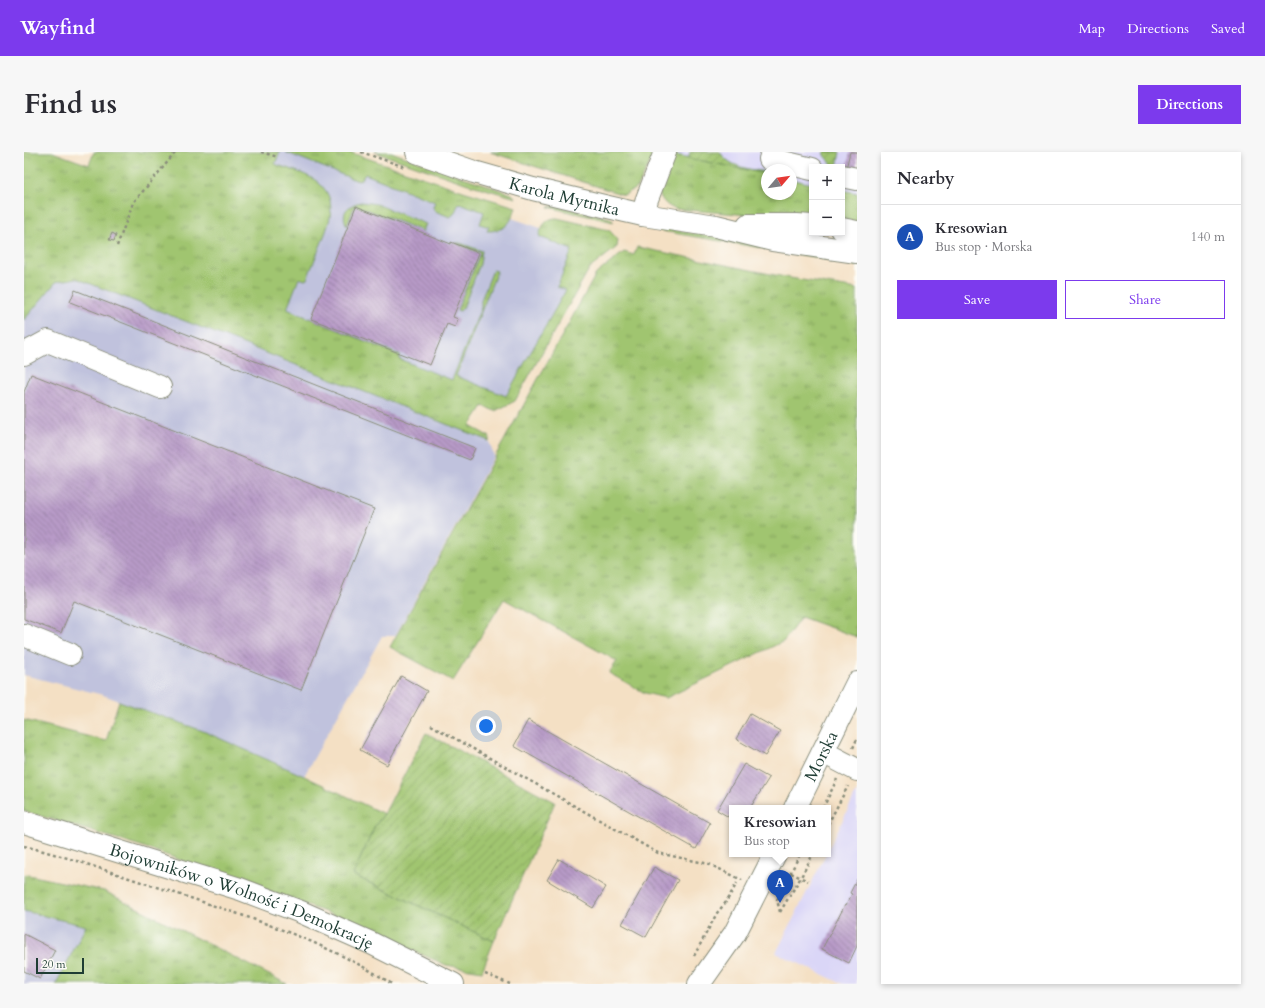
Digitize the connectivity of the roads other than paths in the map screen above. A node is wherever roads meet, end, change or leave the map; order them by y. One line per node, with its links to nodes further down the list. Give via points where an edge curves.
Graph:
1 (416, 152): 9 (main road, Karola Mytnika, via 533,189)
2 (665, 152): 9 (main road)
3 (793, 152): 5 (main road, via 818,157)
4 (778, 156): 6 (main road)
5 (824, 164)
6 (809, 168)
7 (845, 177): 8 (main road)
8 (857, 179)
9 (643, 214): 10 (main road, Karola Mytnika)
10 (716, 226): 11 (main road, Karola Mytnika); 14 (main road, Karola Mytnika, via 773,240)
11 (809, 226)
12 (845, 230): 13 (main road)
13 (857, 232)
14 (857, 252)
15 (24, 354): 16 (main road, via 48,341)
16 (160, 387)
17 (24, 635): 18 (main road)
18 (70, 654)
19 (857, 683): 20 (main road, Morska)
20 (823, 752): 21 (main road); 22 (main road, Morska)
21 (856, 770)
22 (796, 805)
23 (24, 822): 26 (main road, Bojowników o Wolność i Demokrację, via 240,889 294,909 371,943)
24 (773, 857): 25 (main road)
25 (735, 933): 27 (main road); 28 (main road)
26 (453, 984)
27 (700, 984)
28 (718, 984)

